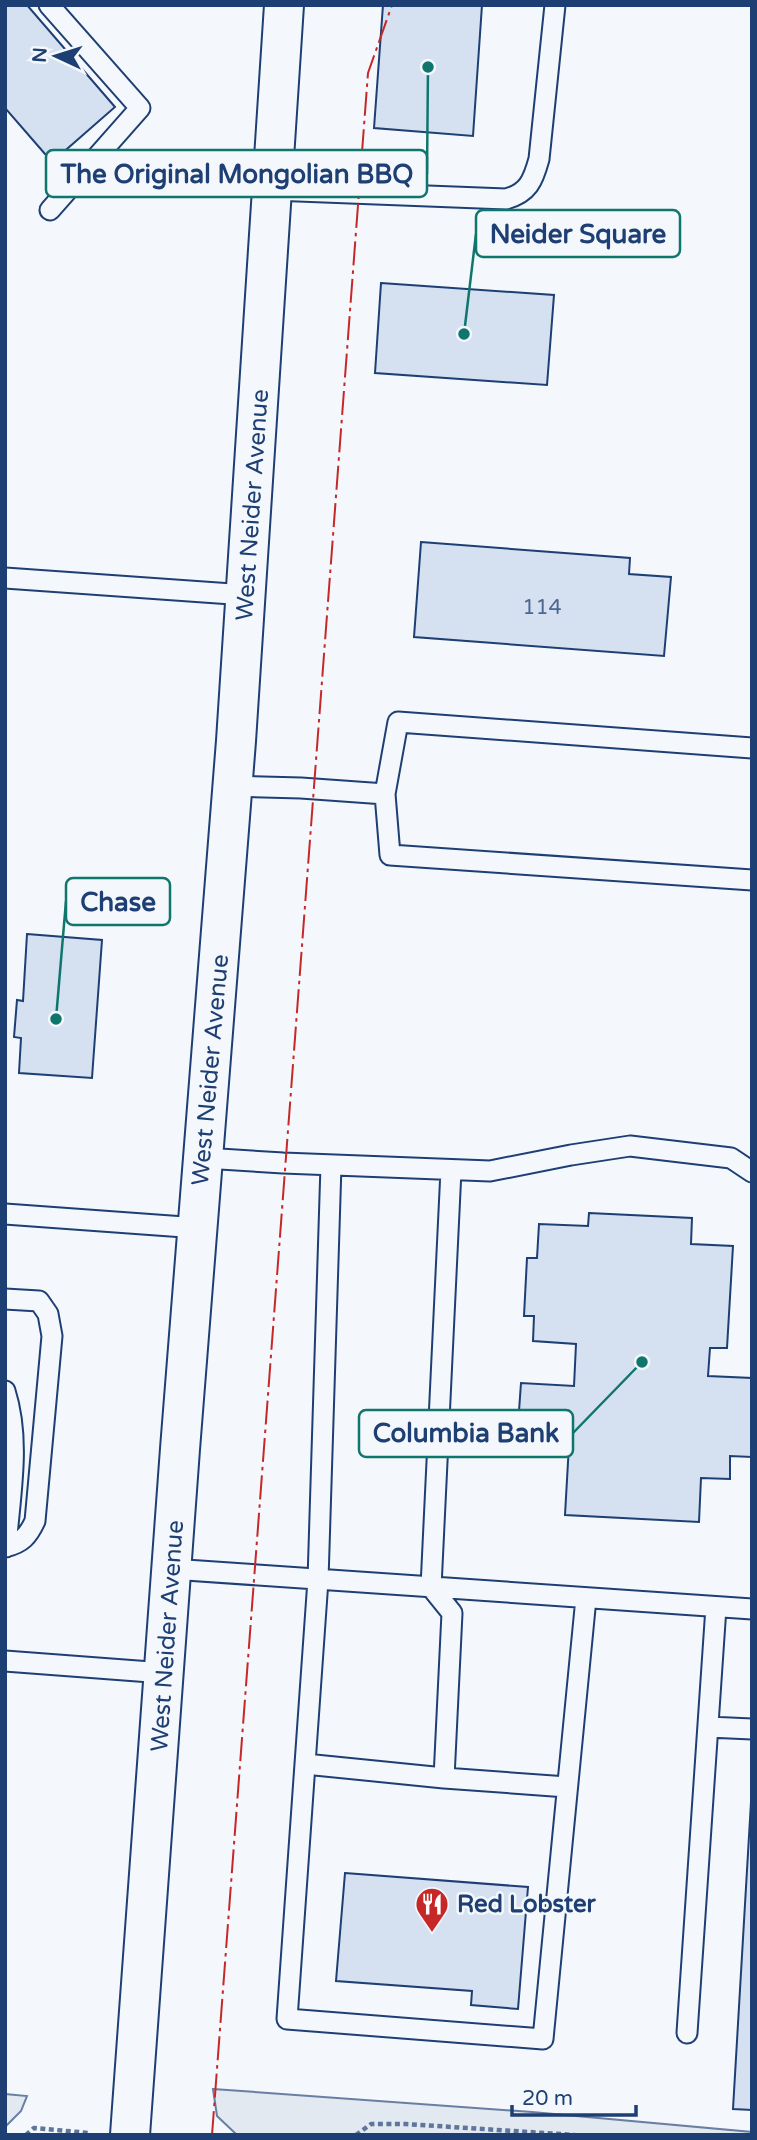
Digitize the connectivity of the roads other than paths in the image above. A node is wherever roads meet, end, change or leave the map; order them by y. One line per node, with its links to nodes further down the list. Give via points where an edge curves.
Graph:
1 (49, 5): 5 (lane, via 140,108)
2 (284, 5): 4 (main road, West Neider Avenue)
3 (555, 5): 4 (lane, via 539,159 527,189 517,196)
4 (272, 190): 7 (main road, West Neider Avenue)
5 (50, 210)
6 (5, 578): 7 (lane)
7 (246, 596): 9 (main road, West Neider Avenue)
8 (752, 748): 10 (lane, via 398,722)
9 (232, 786): 10 (lane); 12 (main road, West Neider Avenue)
10 (385, 794): 11 (lane, via 390,855)
11 (752, 880)
12 (204, 1158): 13 (lane); 17 (main road, West Neider Avenue)
13 (331, 1165): 14 (lane); 22 (lane)
14 (451, 1170): 15 (lane, via 490,1171 630,1146 731,1158); 23 (lane)
15 (752, 1172)
16 (5, 1214): 17 (lane)
17 (198, 1228): 21 (main road, West Neider Avenue)
18 (5, 1299): 20 (lane, via 39,1301 48,1314 52,1336 35,1521 28,1535)
19 (5, 1391): 20 (lane, via 15,1437)
20 (6, 1548)
21 (171, 1569): 22 (lane); 28 (main road, West Neider Avenue)
22 (318, 1580): 23 (lane); 31 (lane)
23 (432, 1587): 24 (lane); 32 (lane, via 452,1613)
24 (586, 1598): 25 (lane); 33 (lane)
25 (716, 1606): 26 (lane); 29 (lane)
26 (752, 1609)
27 (5, 1661): 28 (lane)
28 (164, 1673): 35 (main road, West Neider Avenue)
29 (708, 1727): 30 (lane); 34 (lane)
30 (752, 1729)
31 (305, 1765): 32 (lane); 33 (lane, via 287,2019 543,2039)
32 (444, 1779): 33 (lane)
33 (567, 1787)
34 (687, 2033)
35 (115, 2134)

